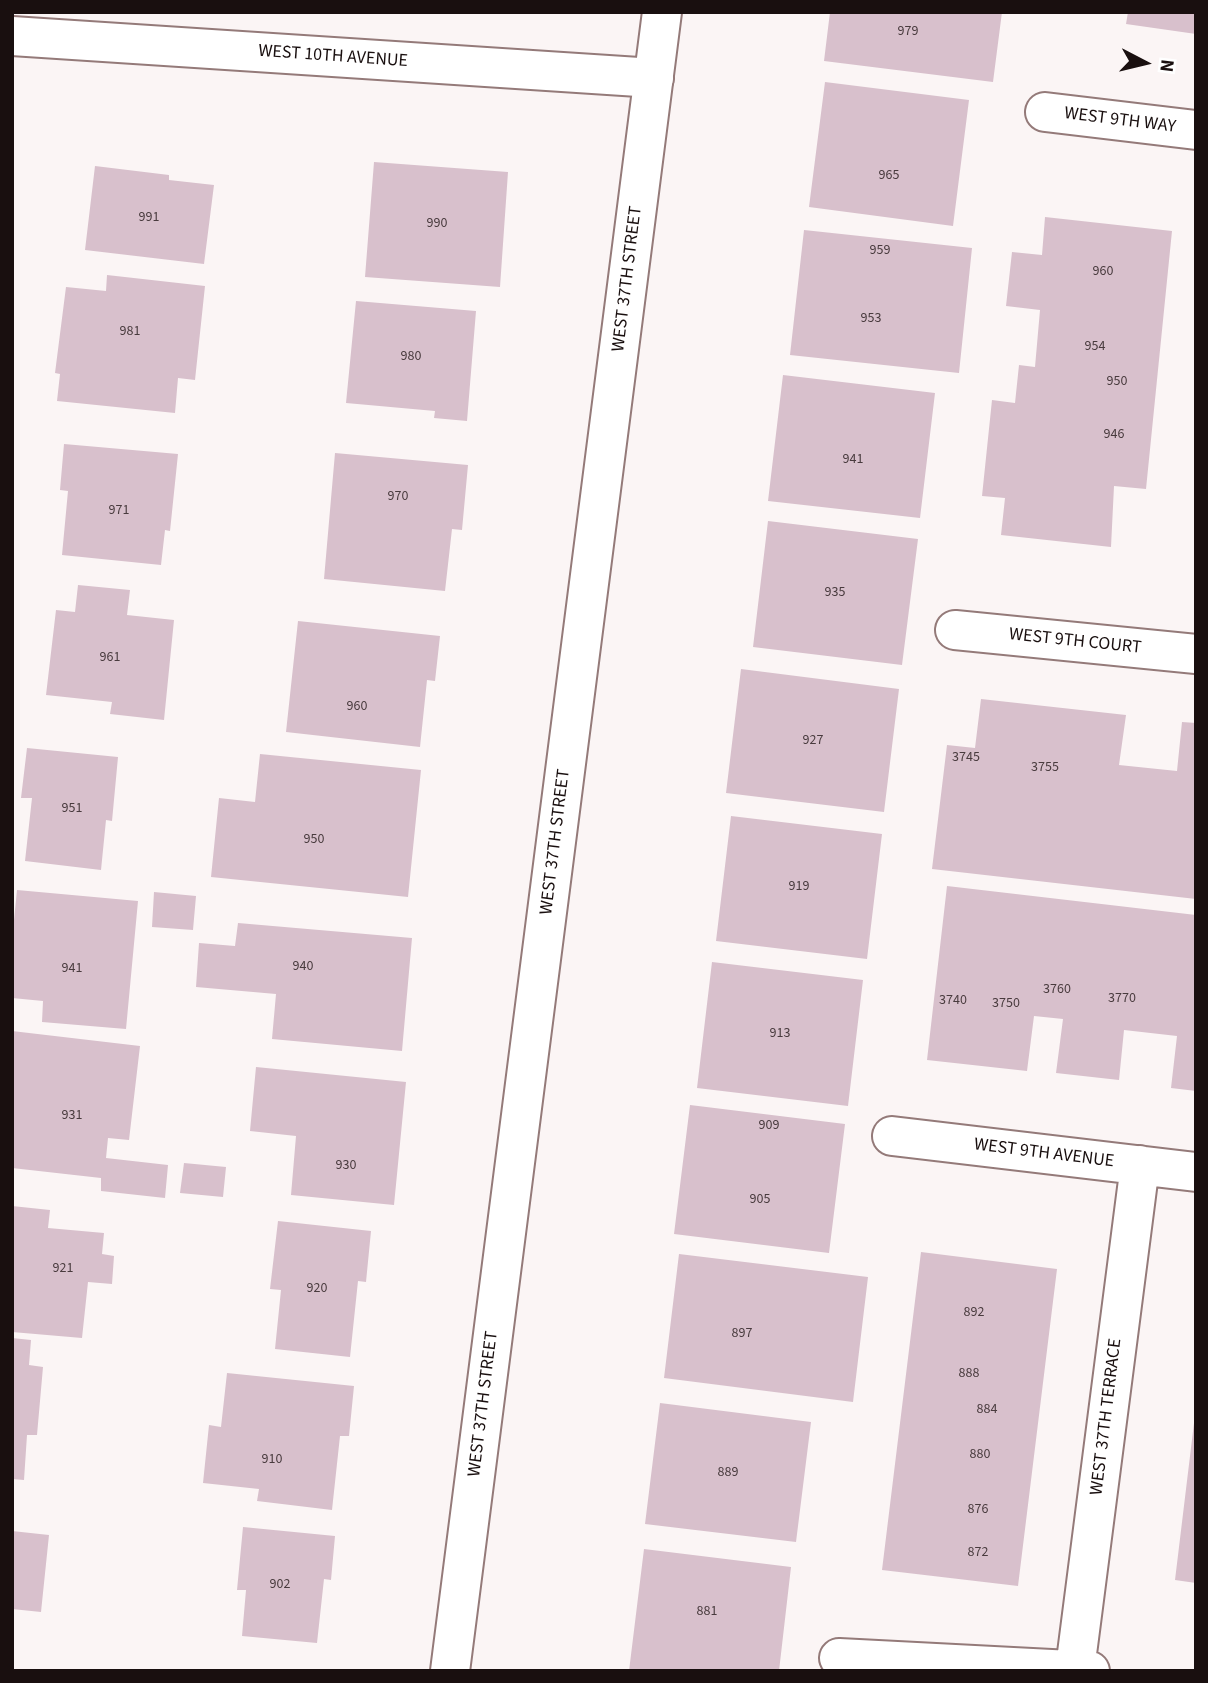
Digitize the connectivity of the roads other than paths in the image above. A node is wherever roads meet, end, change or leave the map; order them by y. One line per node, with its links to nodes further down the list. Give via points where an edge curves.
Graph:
1 (662, 12): 3 (street, WEST 37TH STREET)
2 (12, 36): 3 (street, WEST 10TH AVENUE)
3 (654, 78): 13 (street, WEST 37TH STREET)
4 (1045, 112): 5 (street, WEST 9TH WAY)
5 (1196, 130)
6 (955, 630): 7 (street, WEST 9TH COURT)
7 (1196, 654)
8 (892, 1136): 9 (street, WEST 9TH AVENUE)
9 (1140, 1165): 10 (street, WEST 9TH AVENUE); 12 (street, WEST 37TH TERRACE)
10 (1196, 1172)
11 (839, 1658): 12 (street)
12 (1083, 1670)
13 (450, 1671)

